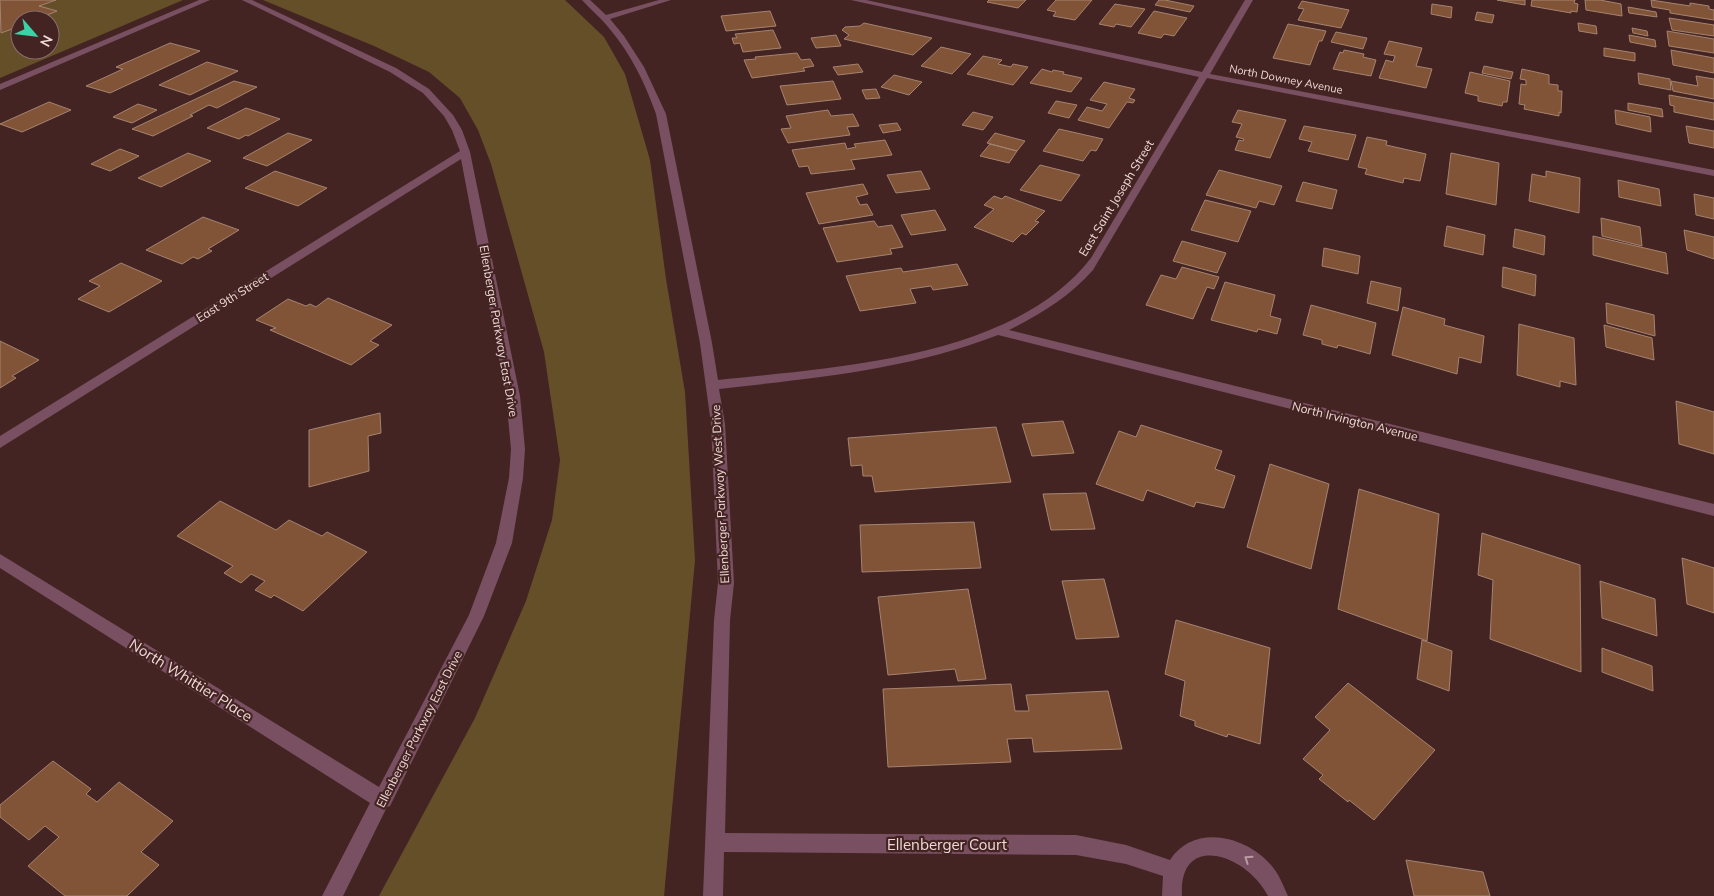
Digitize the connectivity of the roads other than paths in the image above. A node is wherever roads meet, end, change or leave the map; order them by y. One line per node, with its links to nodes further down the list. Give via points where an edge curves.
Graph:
1 (206, 0): 9 (street)
2 (246, 0): 10 (street, Ellenberger Parkway East Drive, via 393,70 426,91 448,115)
3 (586, 0): 7 (street, Ellenberger Parkway West Drive)
4 (667, 0): 7 (street)
5 (856, 0): 8 (street, North Downey Avenue)
6 (1248, 0): 8 (street, East Saint Joseph Street)
7 (606, 18): 13 (street, Ellenberger Parkway West Drive, via 640,64 661,114)
8 (1204, 75): 11 (street, North Downey Avenue); 12 (street, East Saint Joseph Street, via 1087,273 1046,305)
9 (0, 86)
10 (465, 152): 14 (street, East 9th Street); 17 (street, Ellenberger Parkway East Drive, via 513,396 518,449 516,478 504,543 492,579)
11 (1714, 172)
12 (997, 331): 13 (street, East Saint Joseph Street, via 953,348 879,366); 15 (street, North Irvington Avenue)
13 (712, 384): 18 (street, Ellenberger Parkway West Drive, via 718,424 726,574)
14 (0, 443)
15 (1714, 510)
16 (0, 560): 17 (street, North Whittier Place)
17 (383, 800): 20 (street, Ellenberger Parkway East Drive)
18 (715, 842): 19 (street, Ellenberger Court, via 1076,845 1146,859); 21 (street, Ellenberger Parkway West Drive)
19 (1174, 871): 22 (street, via 1170,887); 23 (street, one-way to 19, via 1264,871 1236,851 1221,846 1206,846 1192,851 1181,859)
20 (332, 896)
21 (713, 896)
22 (1172, 896)
23 (1278, 896)

